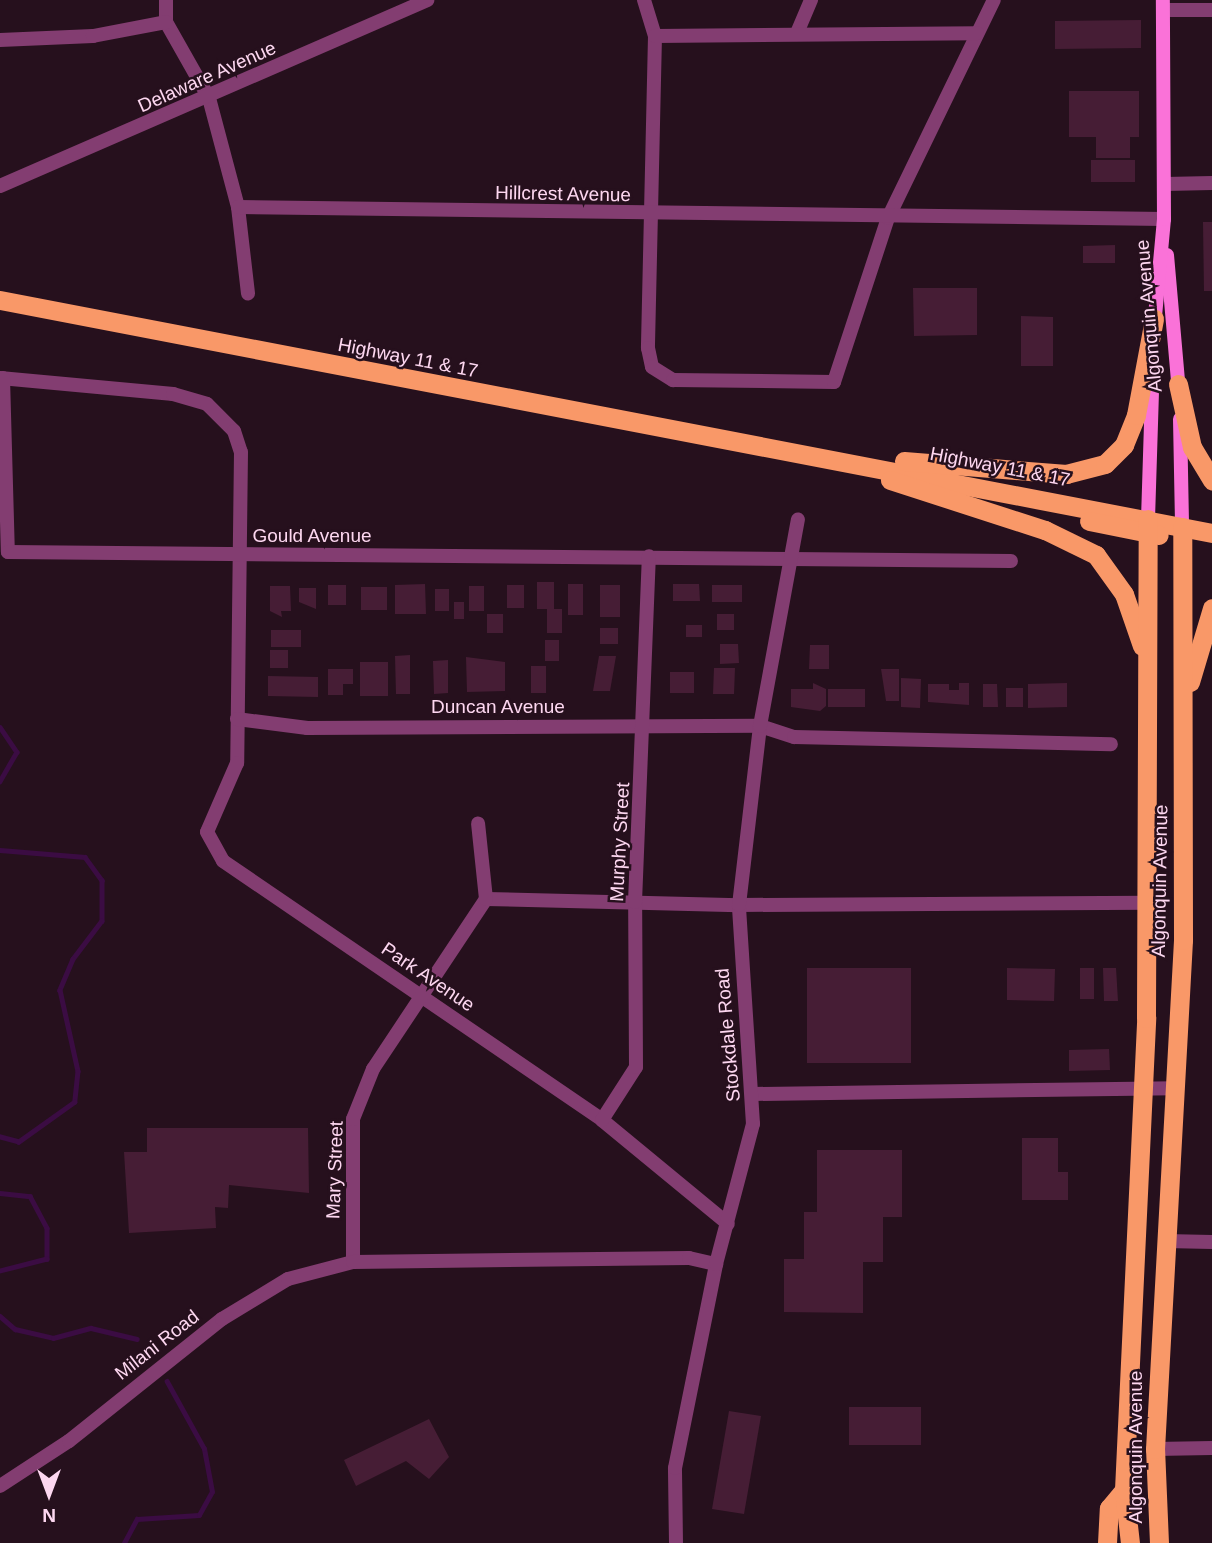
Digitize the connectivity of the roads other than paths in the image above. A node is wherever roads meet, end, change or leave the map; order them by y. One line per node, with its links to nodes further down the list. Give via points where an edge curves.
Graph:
1 (166, 0): 8 (street)
2 (427, 0): 13 (street, Delaware Avenue)
3 (644, 0): 11 (street)
4 (811, 0): 9 (street)
5 (994, 0): 10 (street)
6 (1164, 5): 7 (street); 15 (main road, Algonquin Avenue)
7 (1212, 10)
8 (166, 22): 12 (street, via 93,36); 13 (street)
9 (797, 33): 10 (street); 11 (street)
10 (977, 33): 19 (street)
11 (655, 36): 18 (street)
12 (0, 40)
13 (209, 98): 16 (street, Delaware Avenue); 17 (street)
14 (1212, 183): 15 (street)
15 (1165, 184): 20 (main road, Algonquin Avenue)
16 (0, 186)
17 (238, 207): 18 (street, Hillcrest Avenue); 21 (street)
18 (651, 215): 19 (street, Hillcrest Avenue); 19 (street, via 652,367 673,380 834,383)
19 (888, 218): 20 (street, Hillcrest Avenue)
20 (1164, 219): 23 (main road, Algonquin Avenue); 25 (main road, Algonquin Avenue)
21 (248, 293)
22 (0, 300): 26 (highway, Highway 11 & 17, via 487,397)
23 (1154, 319): 26 (highway, via 1130,434 1113,457 1094,469 1066,474); 29 (main road, Algonquin Avenue)
24 (1, 378): 33 (street, via 173,394 207,404 222,416 241,452); 33 (street, Gould Avenue, via 8,552)
25 (1178, 384): 27 (highway, via 1192,447); 30 (main road, Algonquin Avenue)
26 (809, 454): 29 (highway, Highway 11 & 17); 38 (highway, via 1081,546 1117,581)
27 (1212, 480)
28 (798, 519): 35 (street, Stockdale Road)
29 (1148, 526): 30 (highway, Highway 11 & 17); 38 (highway, Algonquin Avenue)
30 (1183, 533): 31 (highway); 32 (highway); 39 (highway, Algonquin Avenue)
31 (1212, 533)
32 (1212, 545)
33 (240, 555): 34 (street, Gould Avenue); 40 (street)
34 (649, 556): 35 (street, Gould Avenue); 41 (street, Murphy Street)
35 (791, 557): 36 (street, Gould Avenue); 42 (street, Stockdale Road)
36 (1011, 561)
37 (1212, 608): 39 (highway)
38 (1148, 666): 47 (highway, Algonquin Avenue)
39 (1183, 710): 51 (highway, Algonquin Avenue, via 1183,948)
40 (237, 719): 41 (street, Duncan Avenue, via 307,728); 49 (street, Park Avenue, via 237,763 207,832 223,861)
41 (645, 725): 42 (street, Duncan Avenue); 46 (street, Murphy Street)
42 (760, 726): 43 (street, Duncan Avenue, via 794,737); 48 (street, Stockdale Road)
43 (1111, 744)
44 (478, 823): 45 (street)
45 (486, 899): 46 (street); 49 (street, Mary Street)
46 (635, 902): 48 (street); 53 (street, Murphy Street, via 636,1067)
47 (1147, 904): 48 (street); 50 (highway, Algonquin Avenue)
48 (739, 905): 52 (street, Stockdale Road)
49 (419, 994): 53 (street, Park Avenue); 57 (street, Mary Street, via 373,1069 353,1119)
50 (1144, 1088): 51 (street); 52 (street); 62 (highway, Algonquin Avenue)
51 (1174, 1088): 55 (highway, Algonquin Avenue)
52 (754, 1094): 54 (street, Stockdale Road, via 749,1148)
53 (603, 1120): 54 (street, Park Avenue)
54 (728, 1224): 58 (street, Stockdale Road)
55 (1165, 1241): 56 (street); 59 (highway, Algonquin Avenue)
56 (1212, 1242)
57 (352, 1262): 58 (street, Milani Road, via 689,1258); 61 (street, Milani Road, via 288,1279 222,1319 69,1441)
58 (716, 1264): 63 (street, Stockdale Road, via 675,1468)
59 (1155, 1448): 60 (street); 66 (highway, Algonquin Avenue)
60 (1212, 1448)
61 (0, 1486)
62 (1124, 1490): 64 (highway, via 1109,1508); 65 (highway, Algonquin Avenue)
63 (676, 1543)
64 (1108, 1543)
65 (1130, 1543)
66 (1159, 1543)

